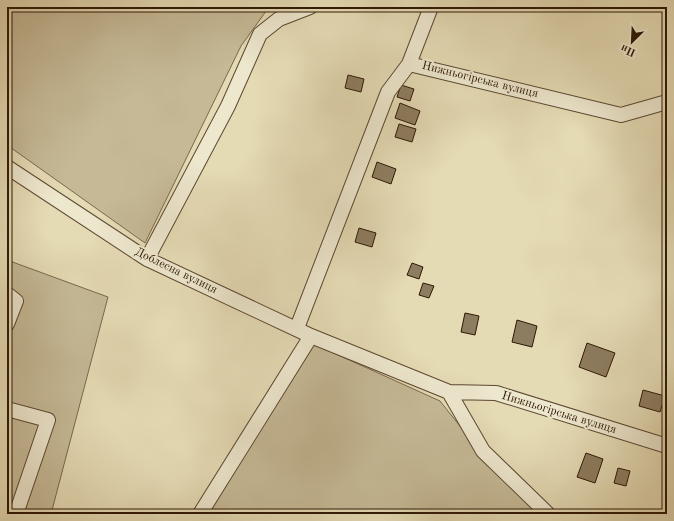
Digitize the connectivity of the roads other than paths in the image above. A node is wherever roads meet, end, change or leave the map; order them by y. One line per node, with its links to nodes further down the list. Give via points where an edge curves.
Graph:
1 (310, 7): 6 (street, via 279,19 260,34 228,106)
2 (431, 7): 3 (street)
3 (409, 64): 4 (street, Нижньогірська вулиця, via 621,115); 9 (street, Нижньогірська вулиця, via 388,92)
4 (667, 102)
5 (7, 167): 6 (street, Доблесна вулиця)
6 (147, 260): 9 (street, Доблесна вулиця)
7 (7, 294): 8 (street, via 16,301)
8 (7, 324)
9 (297, 328): 10 (street, Доблесна вулиця)
10 (311, 336): 11 (street, Нижньогірська вулиця); 15 (street)
11 (449, 392): 13 (street, Нижньогірська вулиця, via 496,393); 16 (street, via 483,451)
12 (7, 409): 14 (street, via 48,420)
13 (667, 446)
14 (16, 514)
15 (200, 514)
16 (548, 514)

